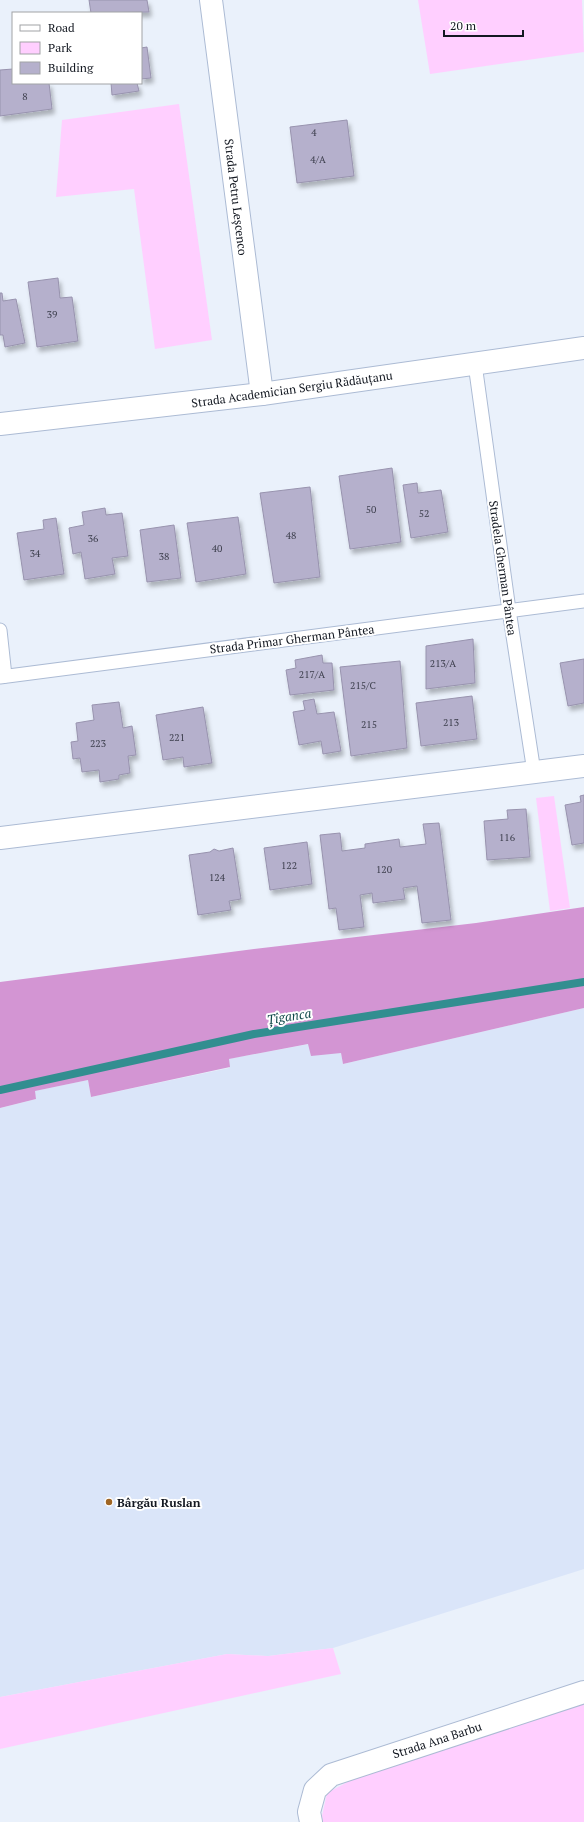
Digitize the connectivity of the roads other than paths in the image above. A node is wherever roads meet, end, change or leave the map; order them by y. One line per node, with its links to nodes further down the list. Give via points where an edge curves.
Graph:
1 (211, 0): 4 (street, Strada Petru Leșcenco)
2 (584, 348): 3 (street, Strada Academician Sergiu Rădăuțanu)
3 (475, 364): 4 (street, Strada Academician Sergiu Rădăuțanu); 7 (lane, Stradela Gherman Pântea)
4 (262, 394): 5 (street, Strada Academician Sergiu Rădăuțanu)
5 (0, 424)
6 (584, 601): 7 (lane, Strada Primar Gherman Pântea)
7 (509, 610): 9 (lane, Strada Primar Gherman Pântea); 11 (lane, Stradela Gherman Pântea)
8 (0, 630): 9 (lane)
9 (3, 677)
10 (584, 766): 11 (street)
11 (534, 772): 12 (street)
12 (0, 838)
13 (584, 1692): 14 (street, Strada Ana Barbu, via 331,1775 315,1790)
14 (310, 1817)

